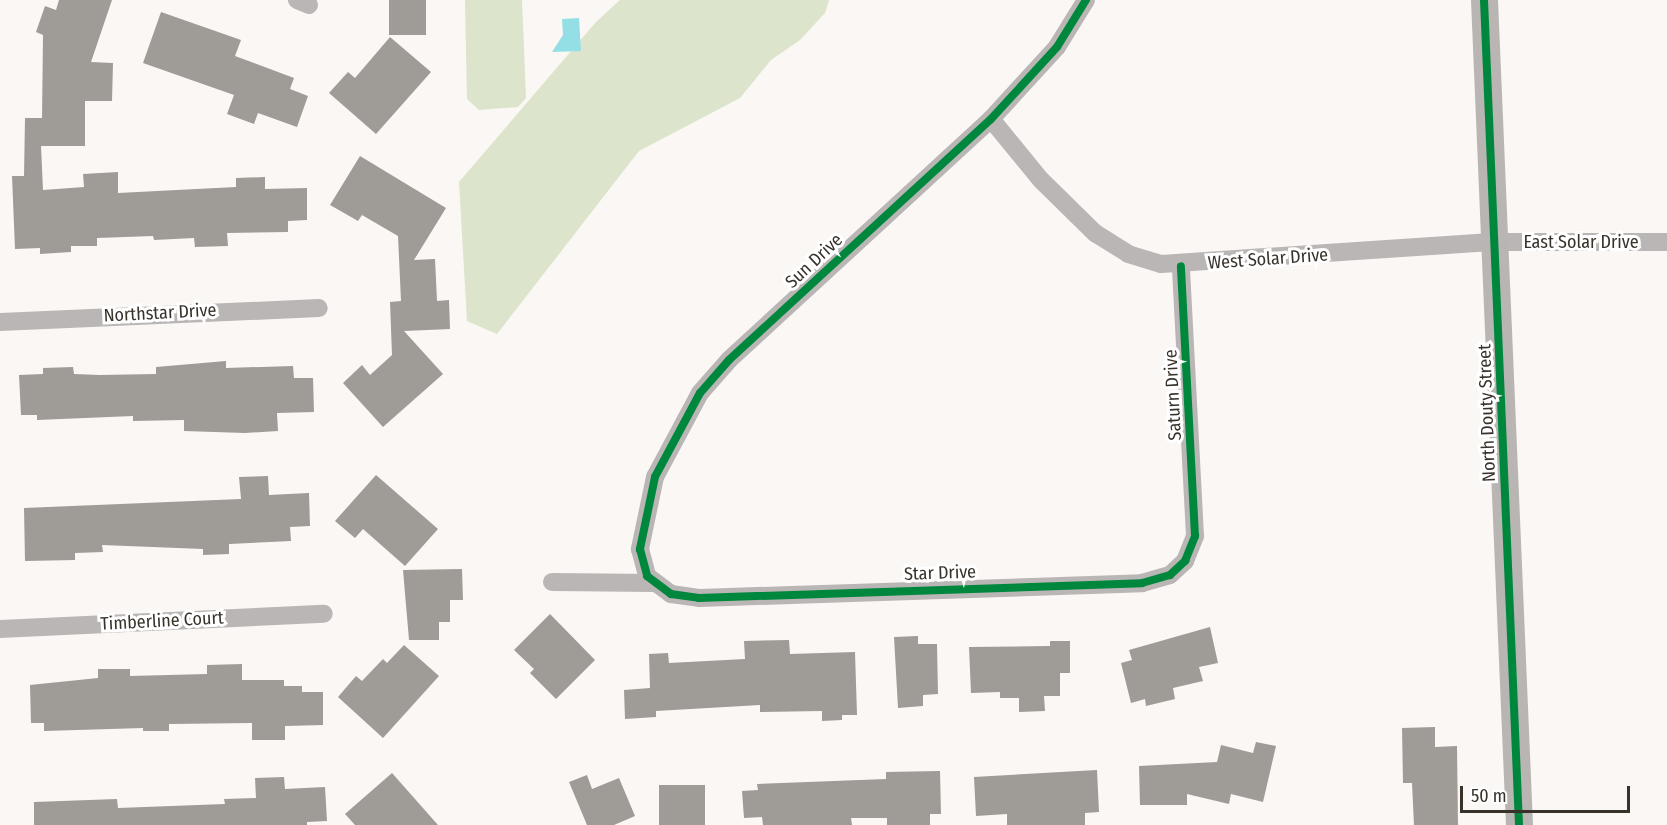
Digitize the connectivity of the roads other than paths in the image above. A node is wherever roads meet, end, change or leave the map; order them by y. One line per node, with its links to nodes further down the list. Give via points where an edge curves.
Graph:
1 (1086, 0): 3 (street, Sun Drive, via 1057,47)
2 (1484, 0): 4 (street, North Douty Street)
3 (991, 119): 6 (street, West Solar Drive, via 1041,180 1095,233 1144,260); 11 (street, Sun Drive, via 729,360 700,393 655,477 640,549 642,564)
4 (1495, 242): 5 (street, East Solar Drive); 6 (street, West Solar Drive); 14 (street, North Douty Street)
5 (1667, 242)
6 (1181, 266): 9 (street, Saturn Drive)
7 (319, 308): 8 (street, Northstar Drive)
8 (0, 322)
9 (1194, 523): 11 (street, Star Drive, via 1195,536 1185,561 1170,575 1153,582 699,598 671,594)
10 (552, 582): 11 (street)
11 (653, 584)
12 (324, 614): 13 (street, Timberline Court)
13 (0, 629)
14 (1519, 825)

